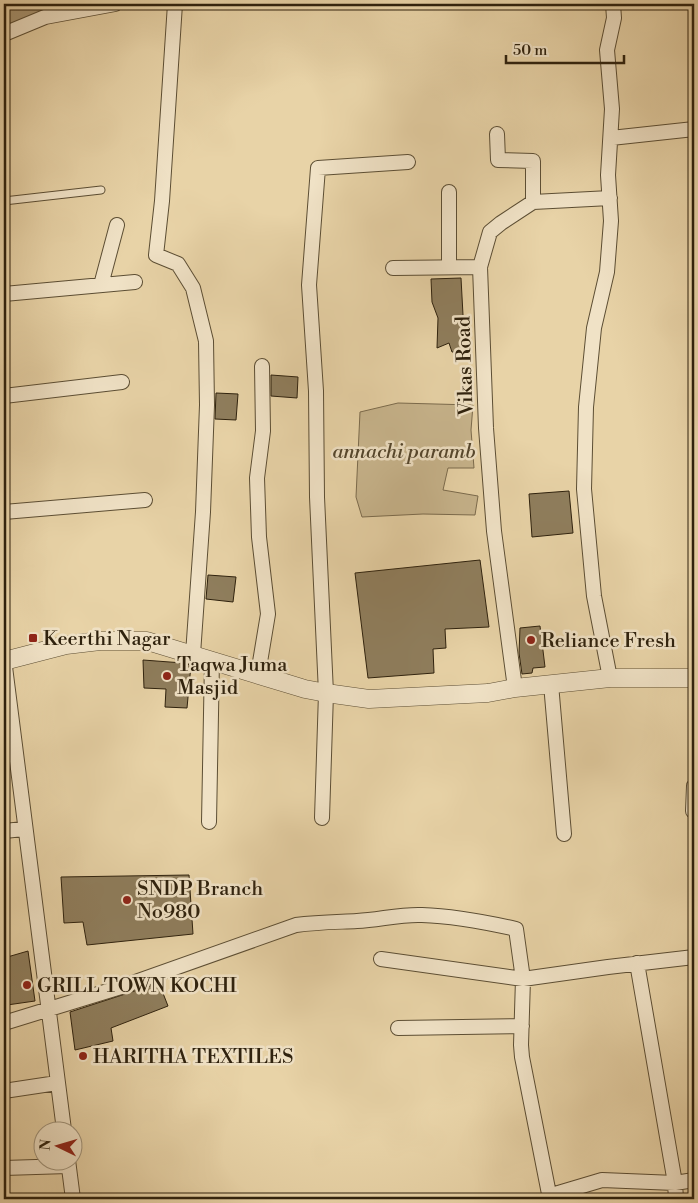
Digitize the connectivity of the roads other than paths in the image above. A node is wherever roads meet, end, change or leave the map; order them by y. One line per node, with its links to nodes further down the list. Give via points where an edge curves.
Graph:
1 (115, 4): 4 (street, via 45,17)
2 (175, 4): 26 (street, via 156,255 178,264 193,288 206,341 203,512)
3 (613, 4): 7 (street, via 614,18 608,50)
4 (4, 34)
5 (694, 129): 7 (street)
6 (497, 134): 13 (street, via 498,160 533,161)
7 (611, 138): 11 (street)
8 (408, 162): 34 (street, via 318,168 309,285 316,392 316,497)
9 (101, 190): 12 (lane)
10 (449, 192): 15 (street)
11 (610, 198): 13 (street); 30 (street, via 607,272 594,328 586,406 584,489 594,596)
12 (4, 201)
13 (533, 202): 16 (street, Vikas Road, via 490,232)
14 (117, 224): 19 (street)
15 (449, 266): 16 (street); 17 (street)
16 (480, 267): 33 (street, Vikas Road, via 494,531)
17 (393, 268)
18 (135, 282): 19 (street)
19 (101, 285): 20 (street)
20 (4, 294)
21 (262, 366): 29 (street, via 263,431 257,478 258,527 268,614)
22 (122, 382): 23 (street)
23 (4, 396)
24 (145, 500): 25 (street)
25 (4, 512)
26 (193, 654): 27 (street, via 147,641 100,641 66,645); 28 (street)
27 (4, 660): 39 (street)
28 (212, 660): 29 (street); 38 (street)
29 (258, 674): 34 (street)
30 (610, 678): 31 (street); 32 (street)
31 (694, 678)
32 (551, 684): 33 (street); 41 (street)
33 (515, 688): 34 (street, via 488,693 369,698)
34 (326, 693): 37 (street)
35 (694, 786): 36 (street)
36 (693, 811)
37 (322, 818)
38 (209, 822)
39 (24, 829): 40 (street); 46 (street)
40 (4, 831)
41 (564, 834)
42 (694, 957): 44 (street)
43 (382, 959): 45 (street)
44 (636, 963): 45 (street); 57 (street)
45 (523, 979): 46 (street, via 516,928 474,920 396,916 296,925 121,987); 48 (street)
46 (48, 1009): 47 (street); 50 (street)
47 (4, 1024)
48 (522, 1026): 49 (street); 59 (street, via 522,1057)
49 (398, 1028)
50 (58, 1082): 51 (street); 52 (street)
51 (4, 1091)
52 (63, 1120)
53 (32, 1166): 54 (street)
54 (4, 1168)
55 (69, 1170): 58 (street)
56 (694, 1180): 57 (street)
57 (675, 1183): 59 (street, via 602,1180 555,1194); 60 (street)
58 (72, 1199)
59 (549, 1199)
60 (676, 1199)

